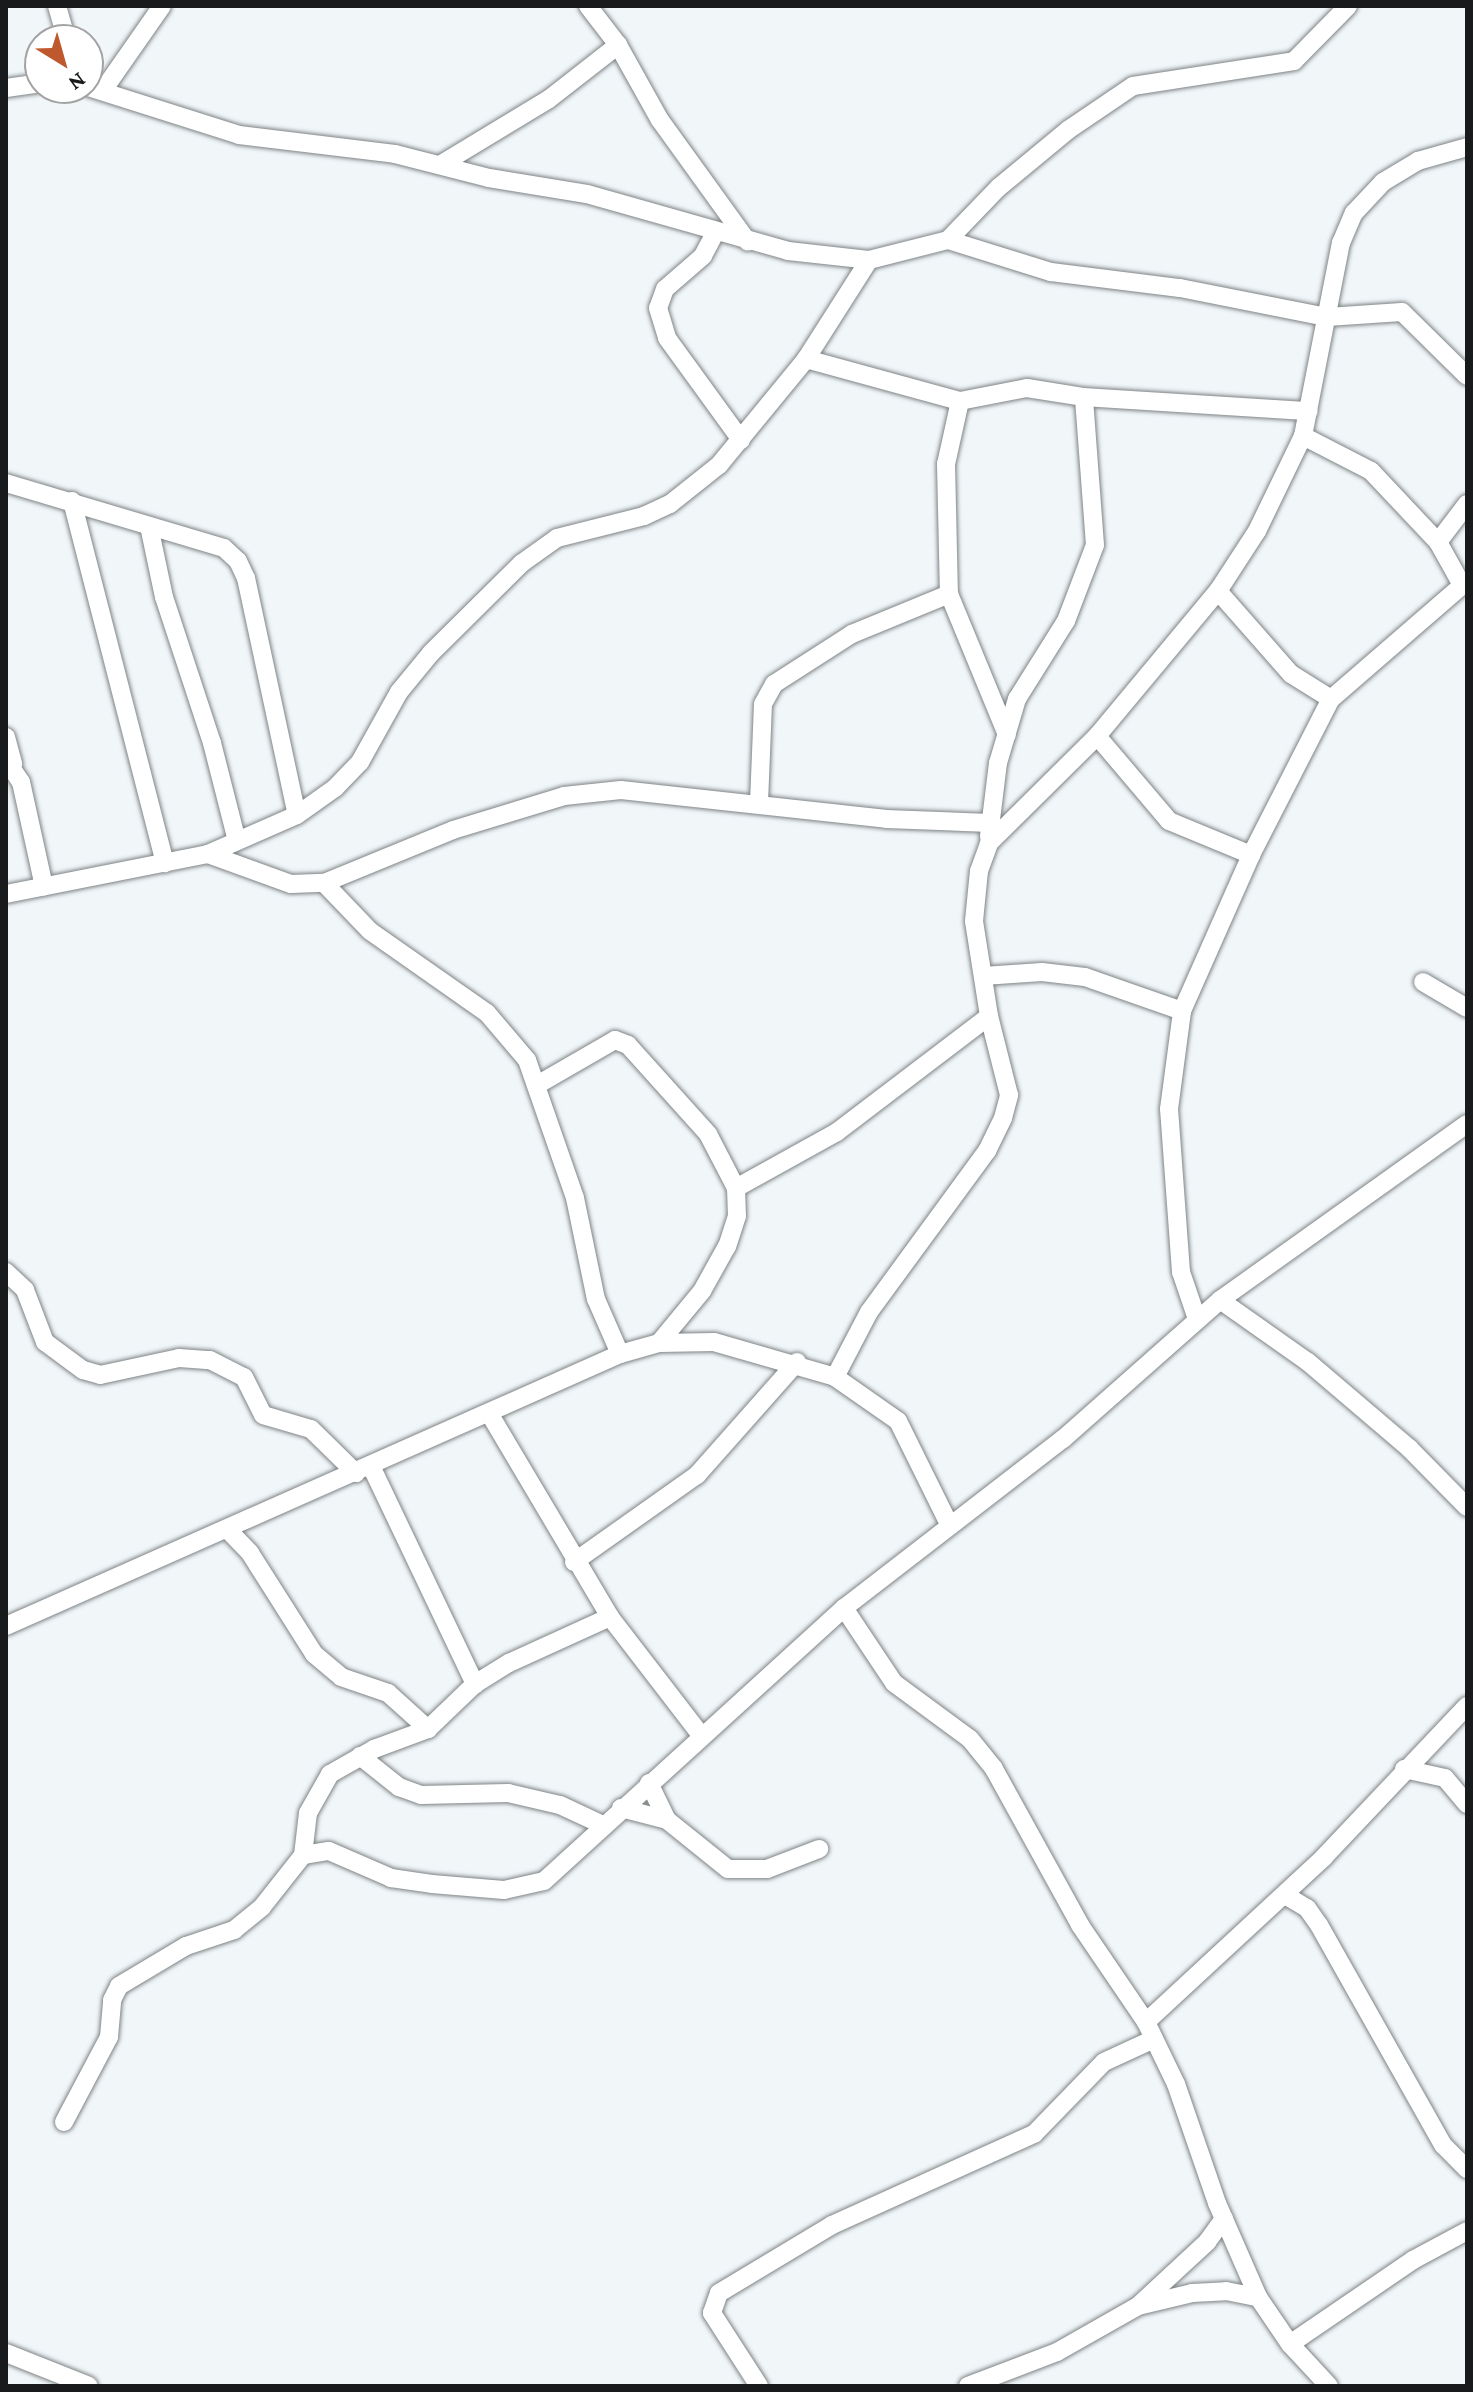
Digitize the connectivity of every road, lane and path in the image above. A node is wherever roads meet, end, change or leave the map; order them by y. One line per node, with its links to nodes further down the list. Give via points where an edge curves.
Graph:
1 (162, 6): 5 (street)
2 (588, 6): 4 (street)
3 (1348, 6): 10 (street, via 1294,61 1133,86 1045,149)
4 (618, 45): 8 (street, via 549,99); 11 (street, via 660,120)
5 (104, 78)
6 (104, 91): 8 (street, via 239,135 395,154)
7 (1467, 147): 13 (street, via 1418,161 1383,182 1354,213 1341,243)
8 (440, 165): 9 (street, via 587,194)
9 (715, 233): 11 (street); 20 (street, via 703,256 665,289 658,308 667,338)
10 (948, 240): 12 (street); 13 (street, via 1051,272 1238,297)
11 (748, 242): 12 (street)
12 (869, 260): 14 (street)
13 (1327, 317): 15 (street, via 1405,313); 18 (street)
14 (806, 359): 17 (street); 20 (street)
15 (1467, 376)
16 (1084, 397): 17 (street, via 1027,388); 18 (street); 30 (street, via 1095,545 1066,621 1017,699)
17 (960, 401): 28 (street, via 946,464)
18 (1309, 411): 19 (street)
19 (1303, 436): 25 (street, via 1364,464); 27 (street, via 1257,531)
20 (741, 440): 35 (street, via 670,504 557,538 522,563 399,692 360,762)
21 (6, 483): 22 (street)
22 (72, 501): 24 (street); 41 (street)
23 (1467, 504): 25 (street)
24 (149, 526): 35 (street, via 224,548 238,561); 37 (street, via 164,597 212,743)
25 (1438, 542): 26 (street)
26 (1464, 583): 29 (street)
27 (1218, 591): 29 (street, via 1291,674); 31 (street)
28 (949, 594): 30 (street); 34 (street, via 852,634 774,684 763,704)
29 (1331, 699): 40 (street)
30 (1007, 735): 36 (street)
31 (1097, 736): 38 (street); 40 (street, via 1169,821)
32 (6, 737): 33 (street)
33 (10, 762): 43 (street)
34 (759, 803): 36 (street, via 873,818); 42 (street, via 621,790 564,796 453,830)
35 (297, 815): 37 (street)
36 (990, 823): 38 (street)
37 (237, 841): 39 (street)
38 (989, 843): 45 (street, via 974,899)
39 (208, 854): 41 (street); 42 (street, via 291,884)
40 (1251, 855): 48 (street)
41 (165, 863): 43 (street)
42 (324, 883): 50 (street, via 370,931 487,1013 527,1060)
43 (44, 887): 44 (street)
44 (6, 894)
45 (983, 976): 48 (street, via 1042,972 1085,977); 49 (street)
46 (1423, 982): 47 (street)
47 (1467, 1008)
48 (1182, 1011): 55 (street, via 1169,1109 1181,1272)
49 (989, 1016): 52 (street, via 837,1132); 59 (street, via 1009,1095 1003,1118 987,1151 869,1312)
50 (537, 1085): 52 (street, via 615,1040 628,1045 708,1134); 57 (street, via 575,1198 596,1299)
51 (1466, 1127): 54 (street)
52 (736, 1188): 56 (street, via 737,1216 727,1246 702,1291)
53 (6, 1272): 61 (street, via 25,1290 45,1342 83,1370 100,1375 179,1358 210,1360 244,1377 263,1415 311,1429)
54 (1220, 1300): 55 (street); 62 (street, via 1308,1362)
55 (1197, 1319): 64 (street, via 1063,1439)
56 (659, 1343): 57 (street); 58 (street, via 714,1342)
57 (620, 1354): 60 (street)
58 (797, 1362): 59 (street); 66 (street, via 697,1475)
59 (835, 1377): 64 (street, via 898,1421)
60 (489, 1413): 61 (street); 66 (street)
61 (364, 1469): 65 (street); 70 (street)
62 (1461, 1485): 63 (street)
63 (1467, 1507)
64 (949, 1524): 67 (street)
65 (228, 1530): 69 (street); 72 (street, via 250,1553 314,1654 341,1677 388,1693)
66 (574, 1562): 68 (street)
67 (844, 1608): 73 (street); 84 (street, via 894,1683 970,1739 994,1769 1080,1925)
68 (610, 1617): 70 (street); 73 (street)
69 (6, 1626)
70 (475, 1684): 72 (street)
71 (1467, 1706): 75 (street)
72 (428, 1729): 74 (street)
73 (701, 1735): 76 (street)
74 (360, 1756): 80 (street, via 399,1787 421,1795 508,1793 560,1805); 82 (street, via 330,1774 320,1787 308,1813)
75 (1404, 1769): 77 (street, via 1445,1778); 83 (street)
76 (649, 1783): 78 (street); 79 (street)
77 (1467, 1804)
78 (621, 1808): 79 (street); 80 (street)
79 (667, 1820): 81 (street, via 728,1869 767,1869)
80 (603, 1825): 82 (street, via 544,1881 504,1890 391,1878 329,1851)
81 (819, 1849)
82 (303, 1855): 85 (street, via 262,1907 234,1930 186,1946 119,1986 112,2000 109,2037)
83 (1285, 1895): 84 (street); 86 (street, via 1307,1908 1319,1925 1443,2145)
84 (1150, 2031): 87 (street, via 1176,2084); 94 (street, via 1104,2062 1034,2134 832,2225 719,2293 712,2313)
85 (64, 2122)
86 (1467, 2169)
87 (1224, 2219): 89 (street); 90 (street, via 1207,2242)
88 (1467, 2231): 91 (street, via 1413,2260)
89 (1258, 2297): 90 (street, via 1226,2291 1192,2293); 91 (street)
90 (1138, 2306): 95 (street, via 1057,2352)
91 (1290, 2344): 96 (street)
92 (6, 2353): 93 (street)
93 (89, 2386)
94 (759, 2386)
95 (968, 2386)
96 (1329, 2386)

